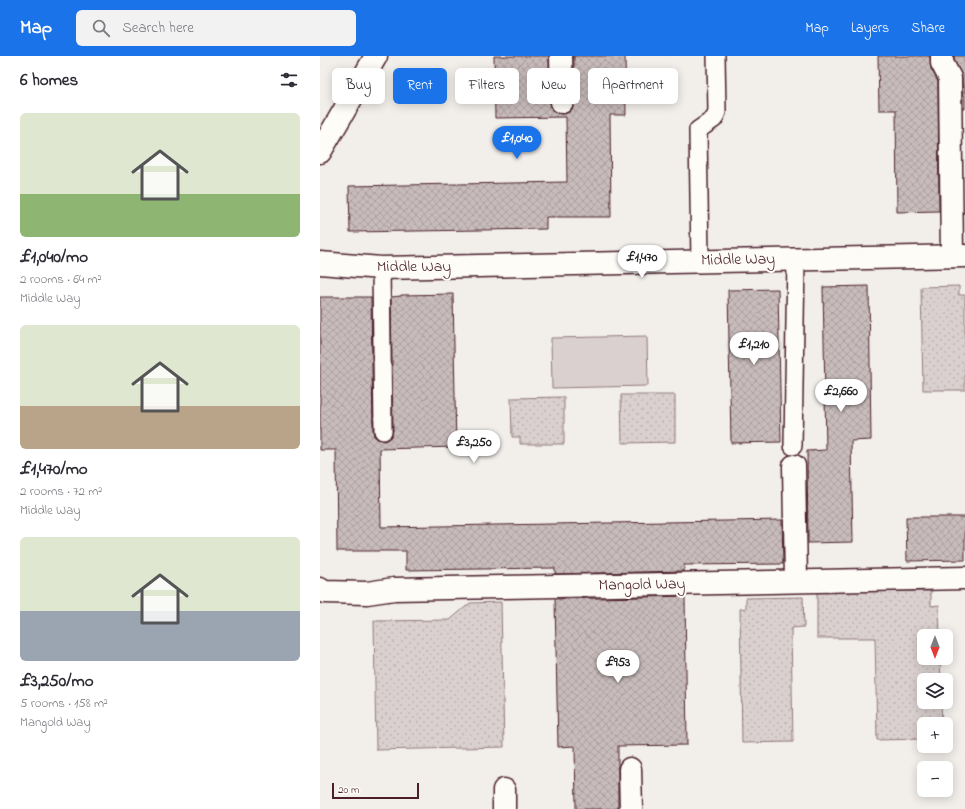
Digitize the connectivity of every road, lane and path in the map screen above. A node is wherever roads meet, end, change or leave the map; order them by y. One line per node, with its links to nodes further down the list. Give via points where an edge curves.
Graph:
1 (376, 56): 6 (street)
2 (561, 56): 5 (street)
3 (716, 56): 9 (lane, via 717,112 714,119 698,130)
4 (942, 56): 7 (street, via 942,63 950,78)
5 (561, 68)
6 (320, 152)
7 (958, 256): 8 (street, Middle Way)
8 (796, 260): 9 (street, Middle Way); 13 (lane)
9 (700, 261): 11 (street, Middle Way)
10 (320, 263): 11 (street, Middle Way)
11 (381, 268): 12 (lane)
12 (383, 431)
13 (794, 456): 15 (street)
14 (965, 578): 15 (street, Mangold Way)
15 (796, 580): 16 (street, Mangold Way, via 394,589 367,593 324,592)
16 (320, 589)
17 (630, 769): 18 (street)
18 (631, 809)

